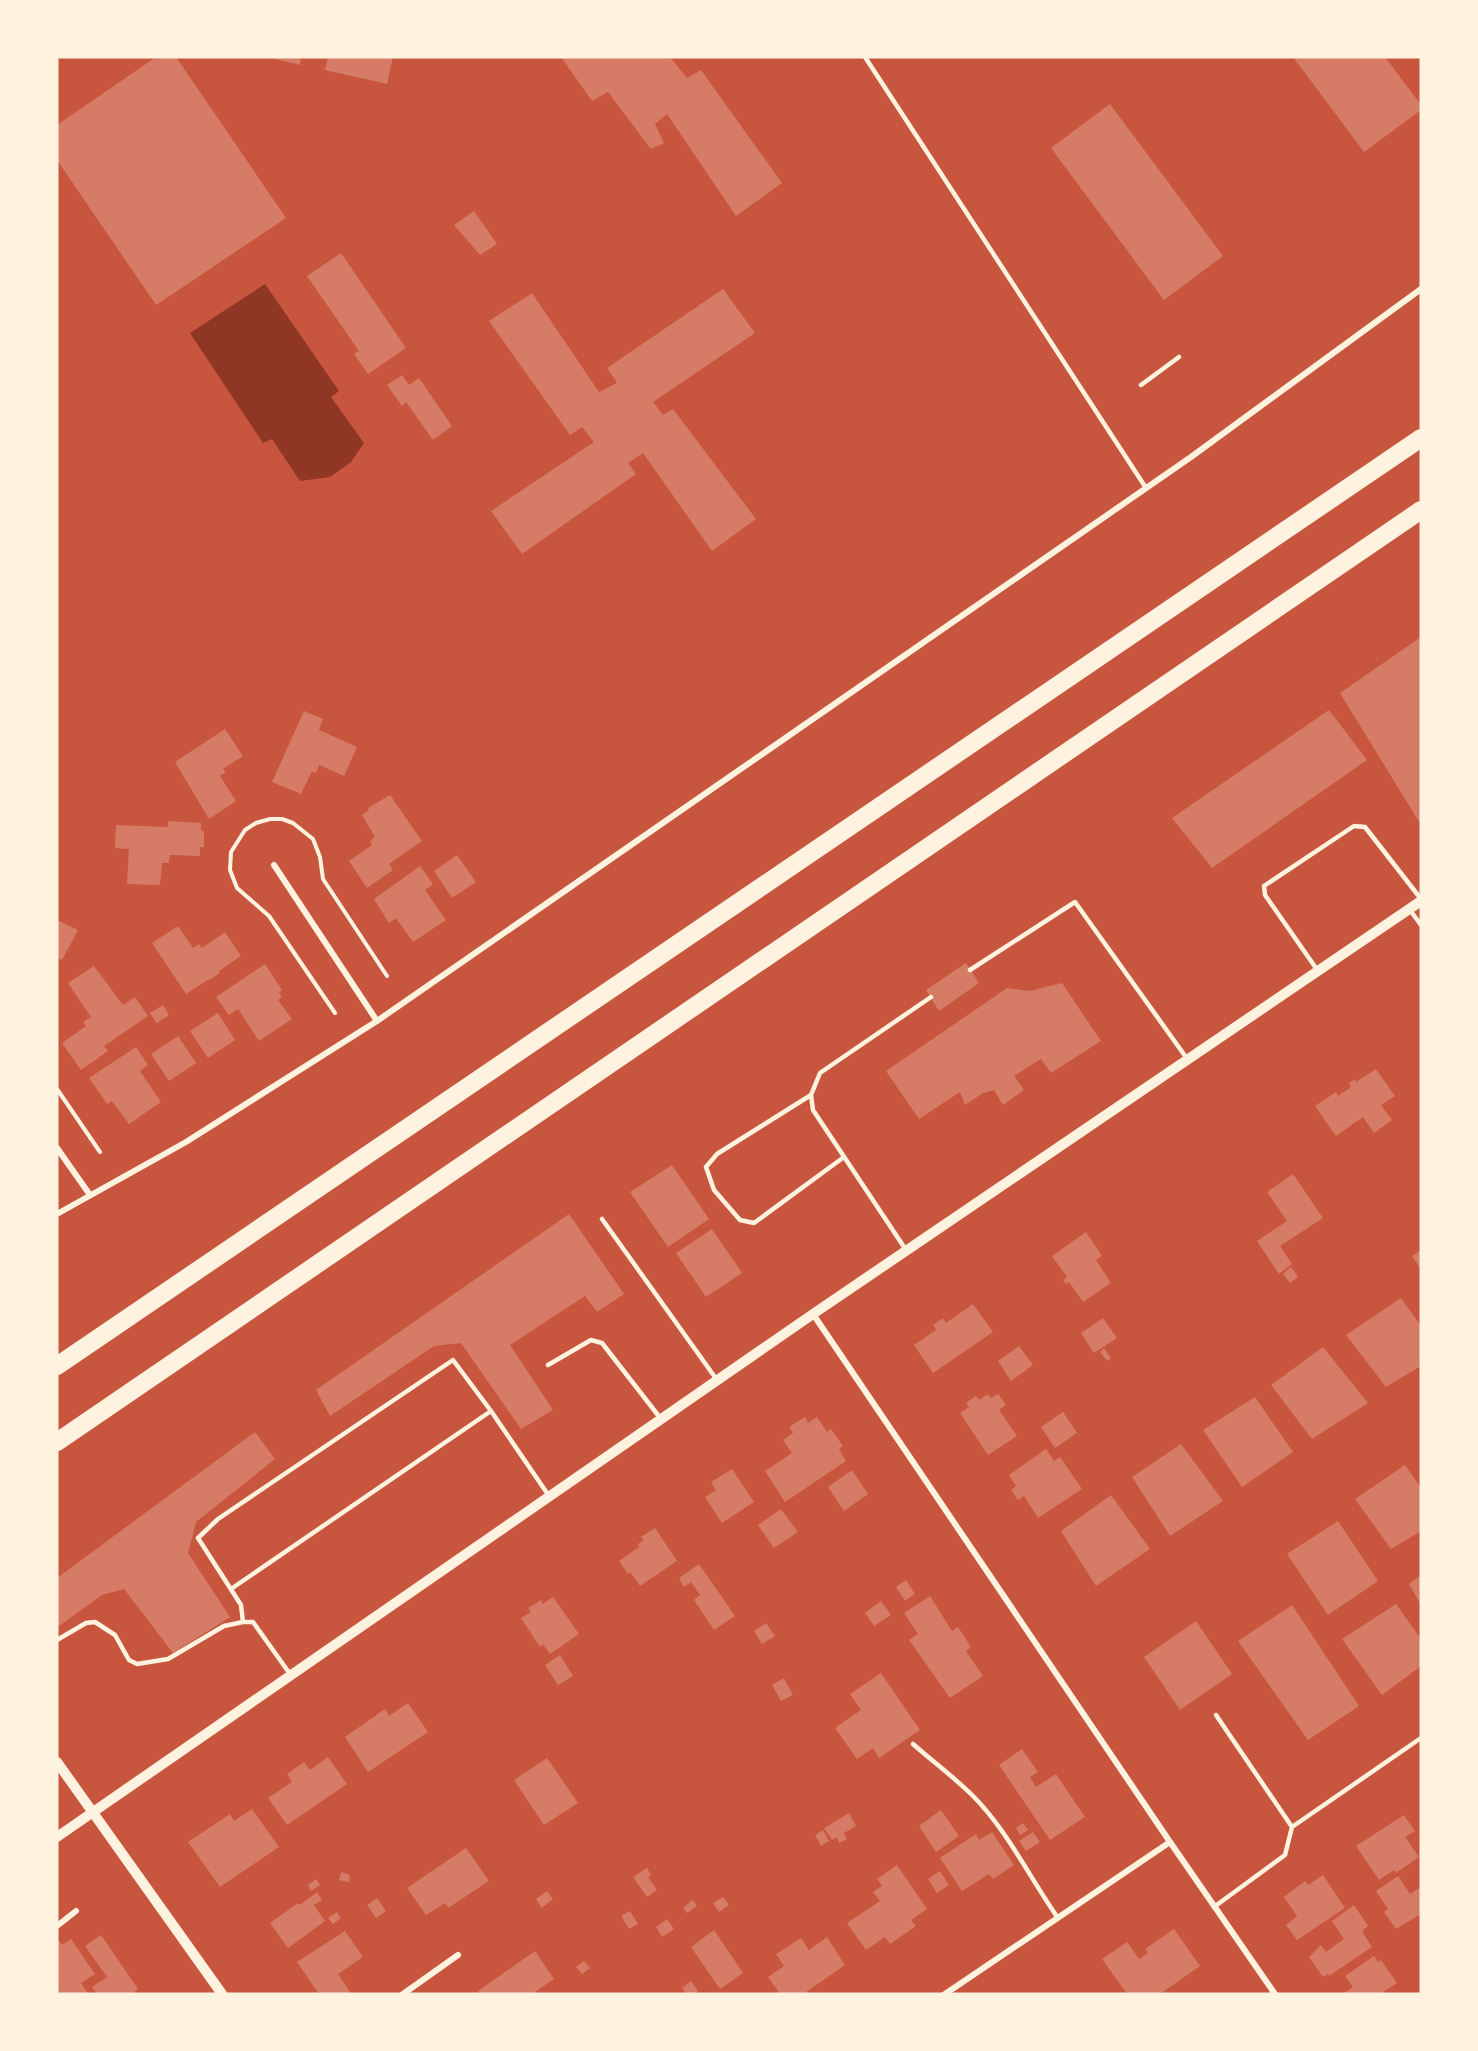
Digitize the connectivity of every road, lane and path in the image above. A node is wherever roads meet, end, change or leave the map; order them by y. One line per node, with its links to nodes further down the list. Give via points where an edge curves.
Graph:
1 (865, 57): 6 (lane)
2 (1421, 289): 6 (street)
3 (1179, 357): 4 (lane)
4 (1142, 385)
5 (1421, 438): 28 (highway)
6 (1146, 488): 15 (street)
7 (1421, 510): 32 (highway)
8 (274, 865): 15 (street)
9 (1421, 900): 10 (street); 13 (lane, via 1365,827 1354,826 1264,886 1265,895)
10 (1410, 909): 11 (lane); 13 (street)
11 (1421, 925)
12 (970, 970): 16 (lane, via 1075,902)
13 (1318, 971): 16 (street)
14 (931, 997): 18 (lane, via 820,1073)
15 (377, 1021): 22 (street, via 186,1142)
16 (1188, 1060): 25 (street)
17 (57, 1089): 20 (path)
18 (811, 1095): 21 (lane, via 813,1110); 21 (lane, via 717,1154 706,1167 714,1190 740,1220 754,1223)
19 (57, 1148): 22 (street)
20 (100, 1152)
21 (844, 1157): 25 (lane)
22 (90, 1196): 23 (street)
23 (57, 1215)
24 (602, 1219): 29 (lane)
25 (906, 1250): 26 (street)
26 (813, 1314): 29 (street); 45 (street)
27 (548, 1365): 31 (lane, via 591,1340 602,1343)
28 (57, 1366)
29 (717, 1380): 31 (street)
30 (491, 1411): 33 (lane); 34 (lane); 34 (lane, via 453,1360 218,1519 198,1538)
31 (661, 1419): 33 (street)
32 (57, 1442)
33 (549, 1496): 37 (street)
34 (231, 1589): 35 (lane, via 241,1605)
35 (243, 1622): 36 (lane, via 224,1626 168,1659 151,1663 129,1660 115,1635 95,1622); 37 (lane, via 253,1622)
36 (57, 1640)
37 (291, 1676): 42 (street)
38 (1216, 1715): 43 (lane)
39 (1421, 1738): 43 (lane)
40 (913, 1744): 48 (lane, via 973,1796 1007,1839)
41 (57, 1762): 42 (street)
42 (93, 1813): 44 (street); 51 (street)
43 (1292, 1827): 46 (lane, via 1285,1855)
44 (57, 1837)
45 (1170, 1842): 46 (street); 48 (street)
46 (1214, 1907): 54 (street)
47 (76, 1911): 49 (street)
48 (1058, 1918): 53 (street)
49 (57, 1926)
50 (459, 1955): 52 (street)
51 (222, 1994)
52 (403, 1994)
53 (945, 1994)
54 (1275, 1994)

